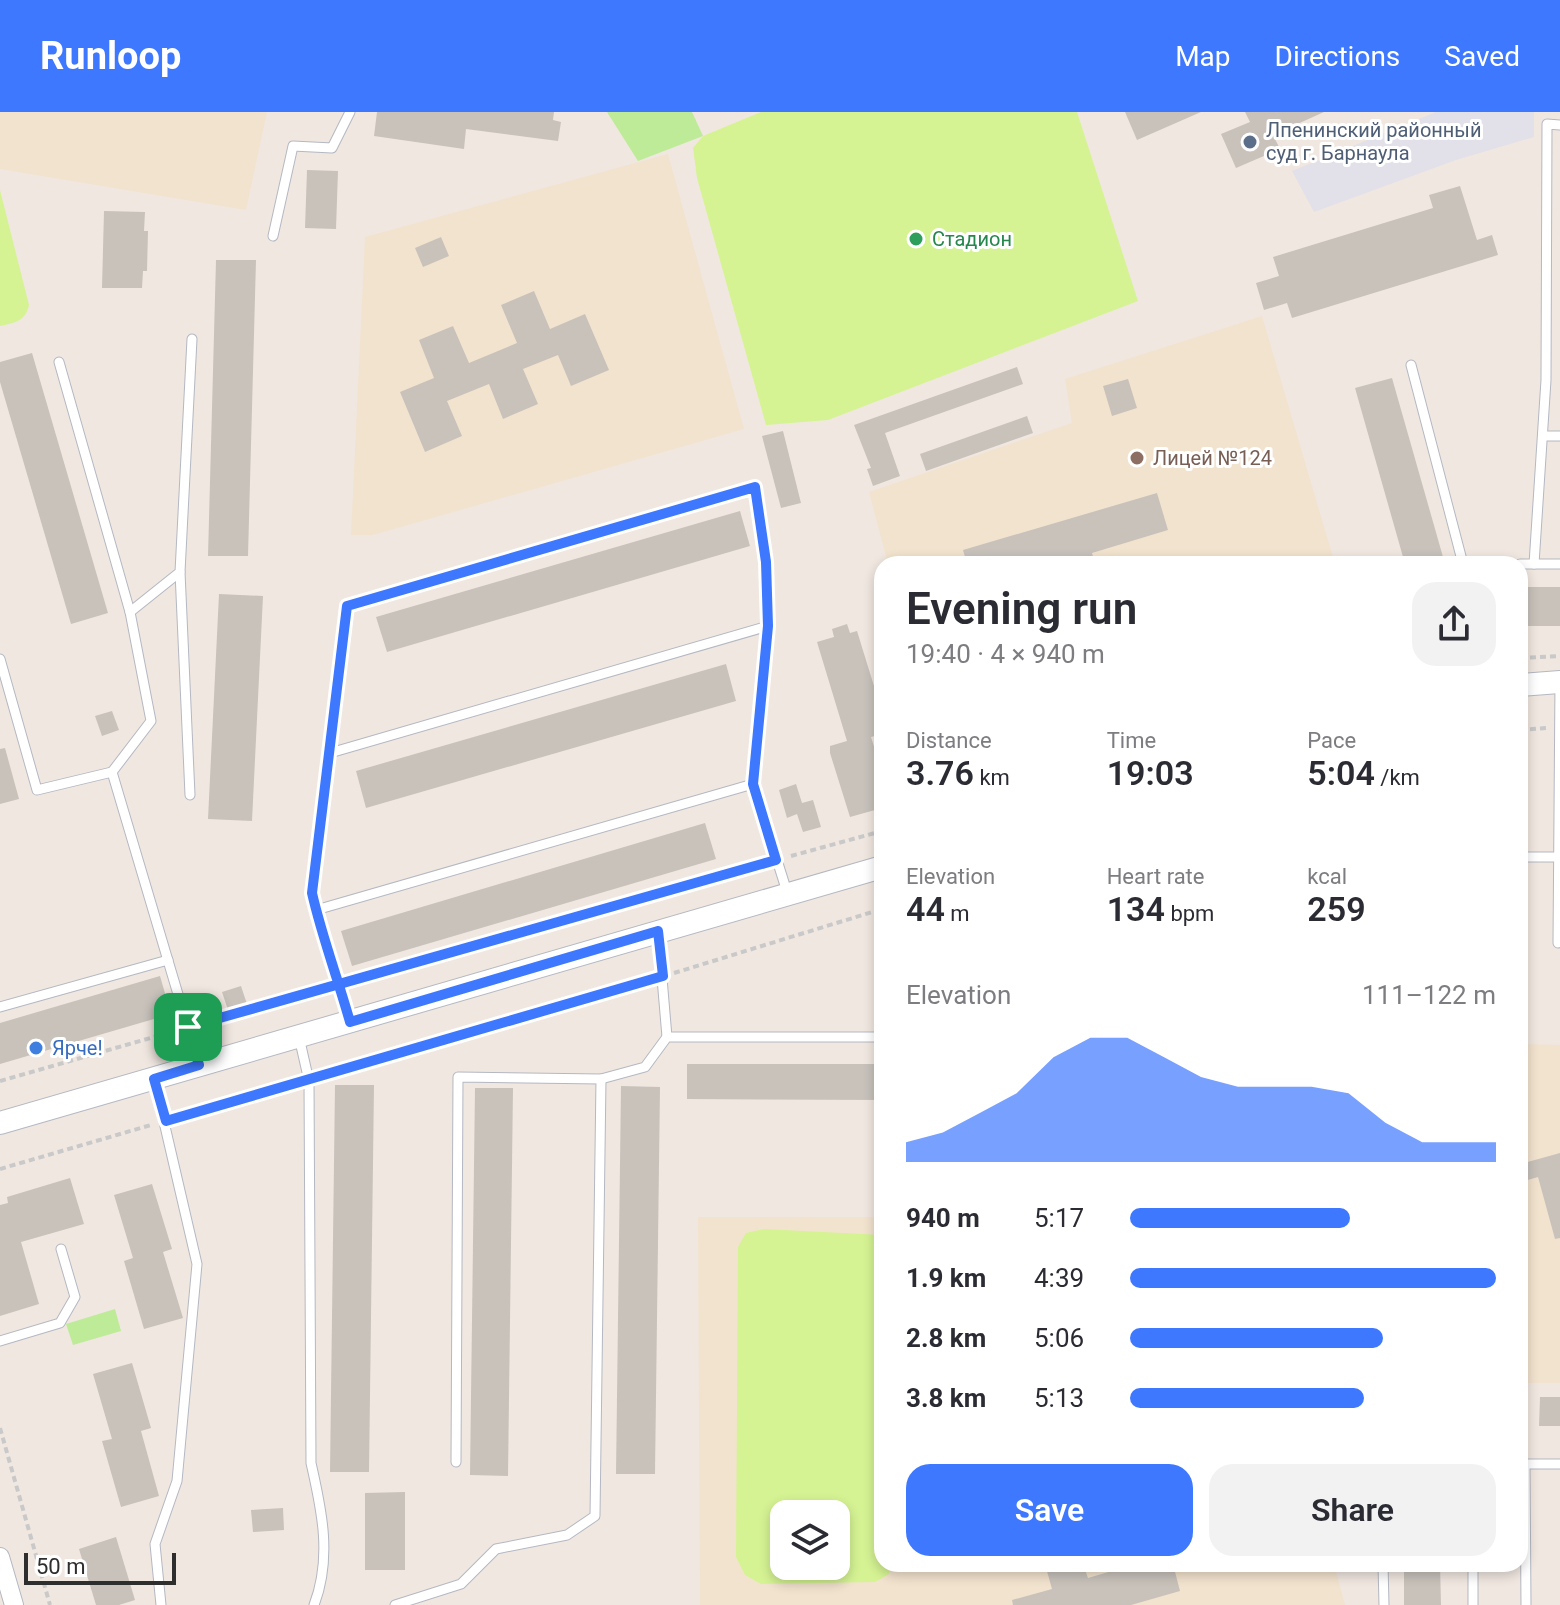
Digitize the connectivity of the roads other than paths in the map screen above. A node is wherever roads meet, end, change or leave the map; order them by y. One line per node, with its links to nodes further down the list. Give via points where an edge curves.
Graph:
1 (350, 112): 3 (lane, via 332,148 293,146)
2 (1560, 125): 7 (lane, via 1547,124)
3 (273, 236)
4 (192, 339): 15 (lane)
5 (59, 362): 16 (lane)
6 (1411, 365): 11 (lane)
7 (1546, 380): 8 (lane); 9 (lane)
8 (1560, 380)
9 (1544, 436): 10 (lane); 13 (lane)
10 (1560, 436)
11 (1461, 556)
12 (1528, 564): 13 (lane)
13 (1534, 564): 14 (lane)
14 (1560, 564)
15 (180, 572): 16 (lane); 25 (lane)
16 (130, 612): 23 (lane, via 151,721)
17 (768, 626): 22 (lane); 22 (lane, via 755,487 347,606); 24 (lane)
18 (0, 659): 23 (lane, via 37,790)
19 (1560, 682): 20 (street); 21 (lane)
20 (1528, 684)
21 (1559, 727): 27 (lane)
22 (330, 753): 30 (lane, via 312,893)
23 (112, 772): 33 (lane)
24 (753, 784): 29 (lane); 30 (lane)
25 (190, 795)
26 (1528, 857): 27 (lane)
27 (1558, 857): 32 (lane)
28 (874, 869): 29 (street)
29 (788, 895): 31 (street)
30 (316, 910): 35 (lane)
31 (658, 931): 35 (street); 37 (lane)
32 (1558, 943)
33 (168, 960): 34 (lane); 39 (lane)
34 (0, 1007)
35 (350, 1022): 36 (street)
36 (299, 1036): 39 (street); 54 (lane, via 309,1081 311,1463 323,1520 324,1578)
37 (667, 1037): 38 (lane); 41 (lane, via 645,1067)
38 (874, 1037)
39 (199, 1065): 40 (street)
40 (154, 1079): 42 (street); 53 (lane, via 197,1264 177,1481 155,1544)
41 (601, 1079): 45 (lane, via 458,1077); 55 (lane, via 595,1516 567,1535 496,1549 461,1584)
42 (0, 1123)
43 (61, 1249): 44 (lane, via 75,1297 60,1323)
44 (0, 1341)
45 (456, 1462)
46 (1528, 1464): 47 (lane)
47 (1560, 1464)
48 (0, 1557): 52 (street)
49 (1383, 1572): 56 (lane)
50 (1473, 1572): 57 (lane)
51 (1525, 1572): 58 (lane)
52 (14, 1605)
53 (161, 1605)
54 (314, 1605)
55 (395, 1605)
56 (1384, 1605)
57 (1473, 1605)
58 (1526, 1605)

